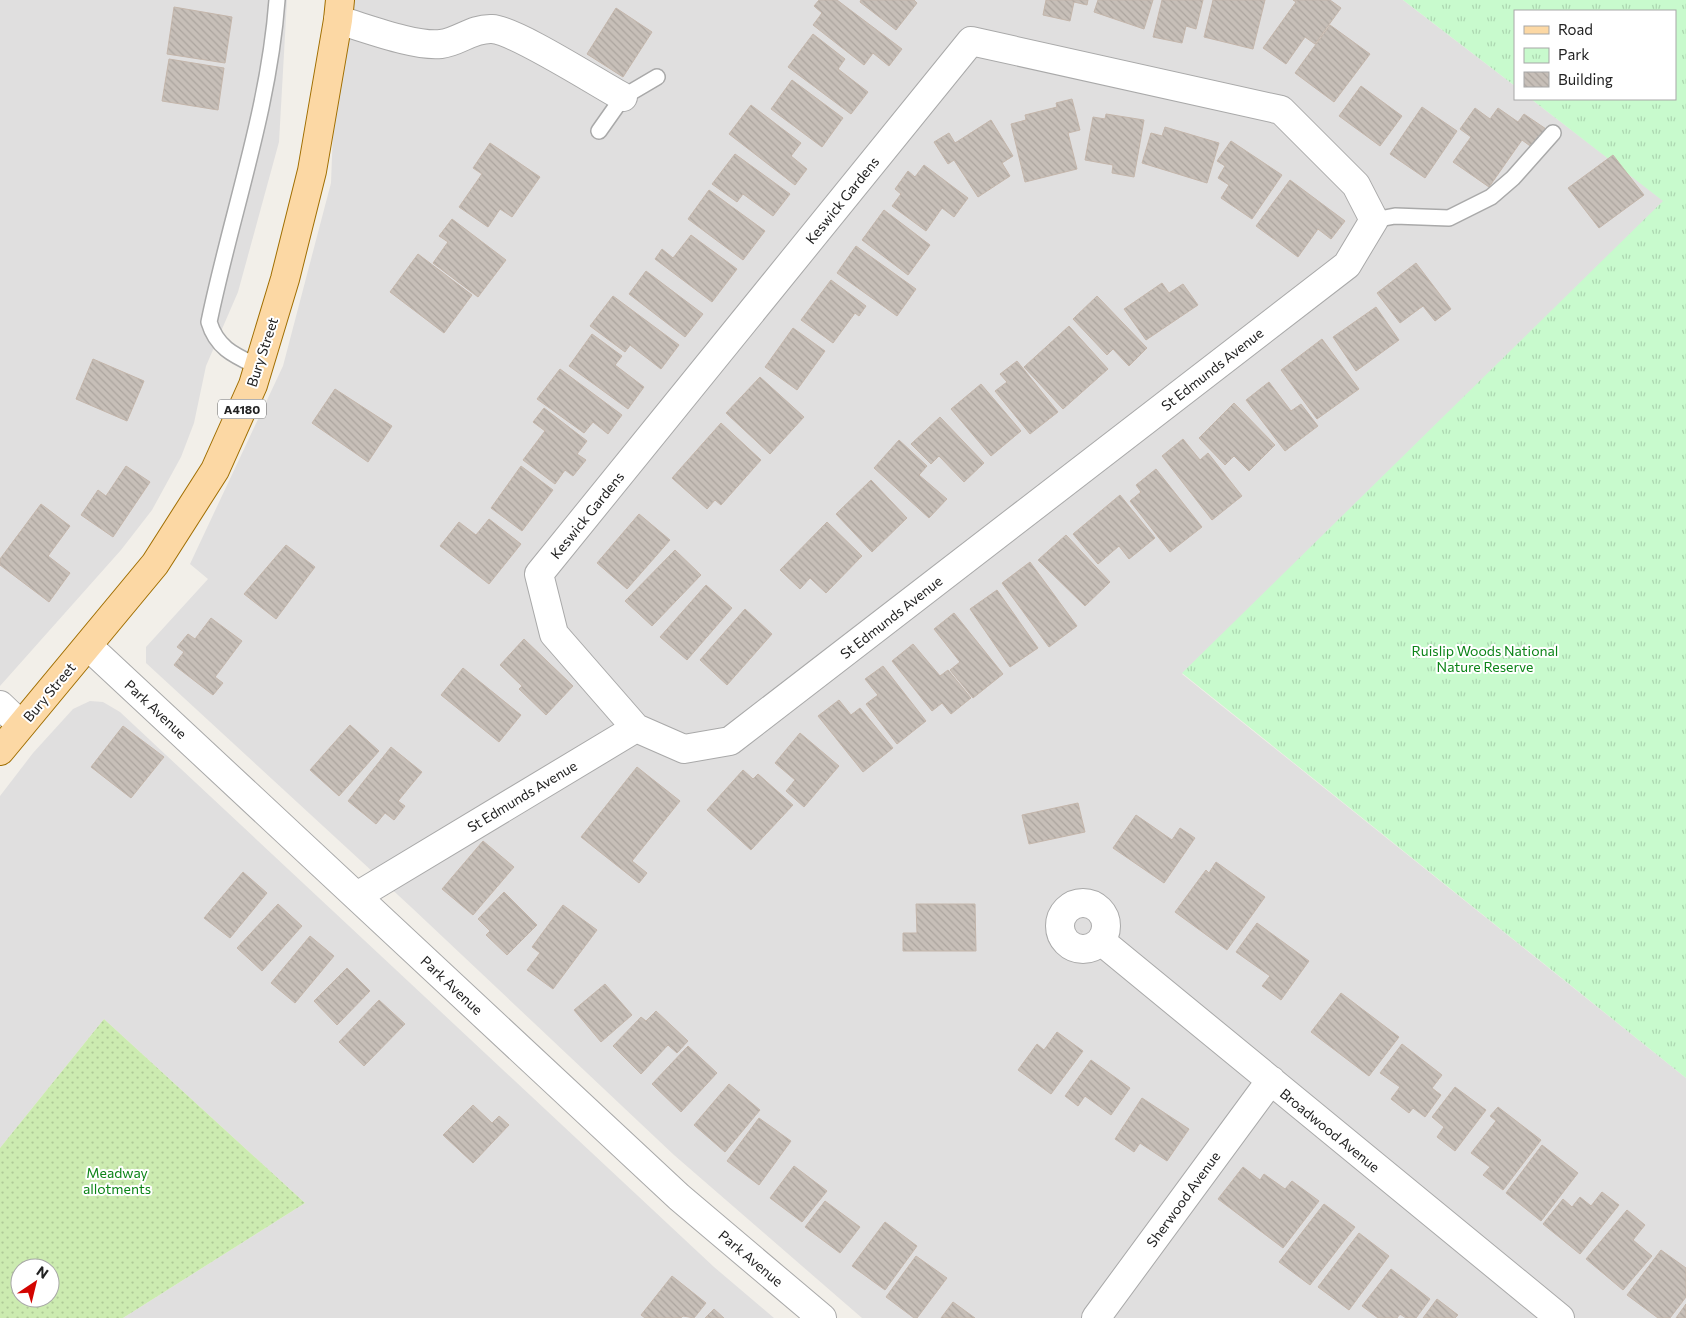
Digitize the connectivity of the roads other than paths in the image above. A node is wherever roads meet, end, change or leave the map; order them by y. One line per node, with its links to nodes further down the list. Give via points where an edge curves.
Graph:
1 (276, 0): 8 (lane, via 274,33 252,154 209,322 212,334 227,351)
2 (339, 10): 4 (street, via 427,45 444,44 470,32 493,29 518,38); 8 (main road, Bury Street / A4180, via 312,171)
3 (657, 77): 4 (lane)
4 (623, 98): 5 (lane)
5 (599, 131)
6 (1553, 133): 7 (lane, via 1491,198 1449,218 1395,216)
7 (1374, 220): 12 (street, St Edmunds Avenue, via 1346,265 730,741 684,749); 12 (street, Keswick Gardens, via 1356,185 1281,110 972,41 539,574 554,634)
8 (259, 367): 9 (main road, Bury Street / A4180, via 215,470 155,564)
9 (88, 646): 11 (main road, Bury Street / A4180); 14 (street, Park Avenue)
10 (0, 705): 11 (street)
11 (21, 725): 13 (main road, Bury Street / A4180)
12 (636, 728): 14 (street, St Edmunds Avenue)
13 (0, 751)
14 (357, 896): 17 (street, Park Avenue, via 679,1197)
15 (1101, 941): 16 (street, Broadwood Avenue)
16 (1270, 1080): 18 (street, Sherwood Avenue); 19 (street, Broadwood Avenue)
17 (822, 1318)
18 (1096, 1318)
19 (1560, 1318)

